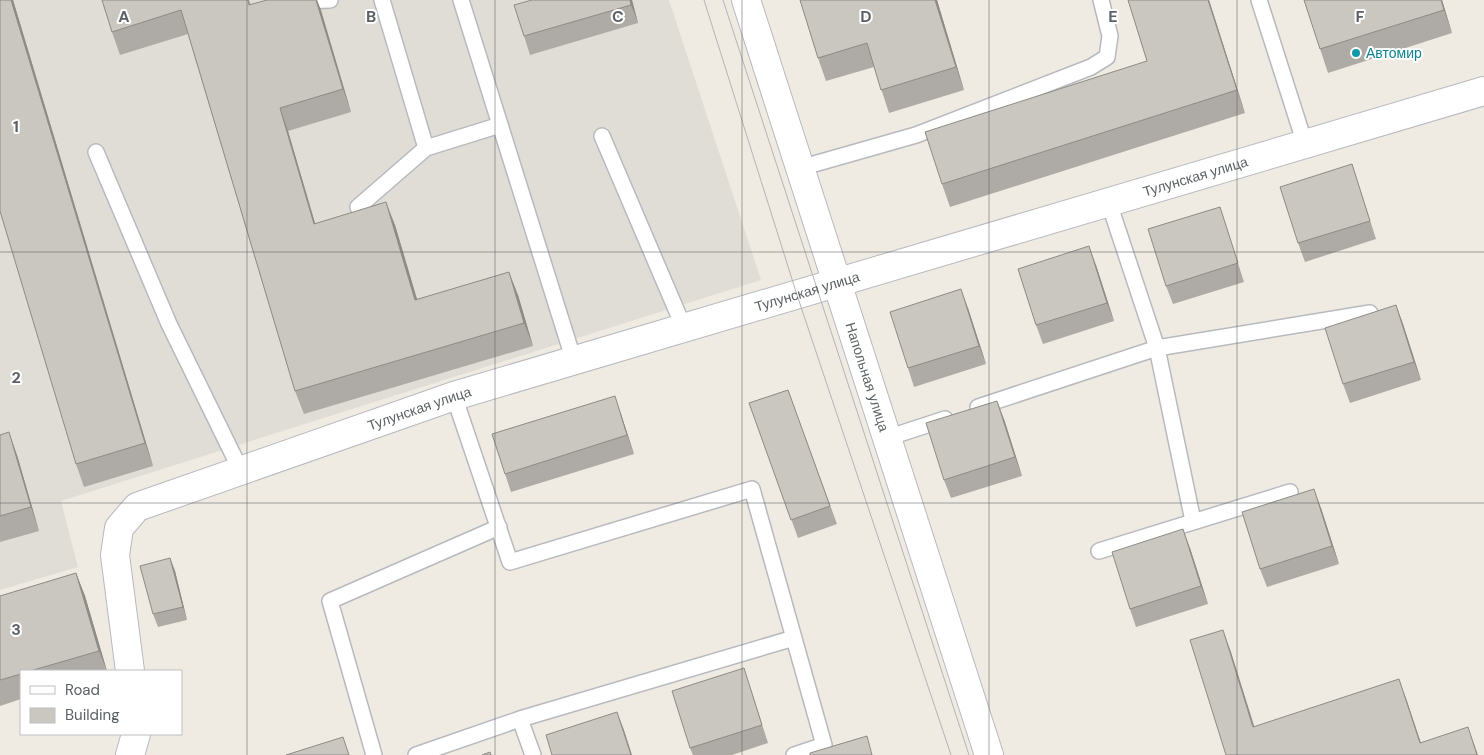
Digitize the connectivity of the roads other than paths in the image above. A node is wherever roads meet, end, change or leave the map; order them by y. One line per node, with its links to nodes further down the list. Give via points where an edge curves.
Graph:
1 (330, 0): 7 (lane)
2 (382, 0): 12 (lane)
3 (461, 0): 9 (lane)
4 (746, 0): 14 (street, Напольная улица)
5 (1101, 0): 14 (lane, via 1110,36 1107,58 1091,67 916,135)
6 (1259, 0): 11 (lane)
7 (296, 1)
8 (1484, 91): 11 (street, Тулунская улица)
9 (500, 125): 12 (lane); 21 (lane)
10 (602, 136): 19 (lane)
11 (1305, 144): 15 (street, Тулунская улица)
12 (426, 148): 16 (lane)
13 (96, 152): 24 (lane, via 169,324)
14 (800, 168): 17 (street, Напольная улица)
15 (1109, 203): 17 (street, Тулунская улица); 20 (lane)
16 (358, 207)
17 (837, 284): 19 (street, Тулунская улица); 23 (street, Напольная улица)
18 (1370, 313): 20 (lane)
19 (684, 328): 21 (street, Тулунская улица)
20 (1157, 348): 23 (lane); 26 (lane)
21 (574, 361): 22 (street, Тулунская улица)
22 (454, 396): 24 (street, Тулунская улица); 27 (lane)
23 (887, 438): 38 (street, Напольная улица)
24 (241, 470): 30 (street, Тулунская улица, via 137,507 119,528 115,555)
25 (1290, 492): 26 (lane)
26 (1193, 521): 28 (lane)
27 (499, 527): 29 (lane, via 510,562 752,489); 34 (lane, via 330,601)
28 (1099, 551)
29 (794, 638): 31 (lane); 37 (lane, via 824,745)
30 (130, 670)
31 (520, 719): 35 (lane); 36 (lane)
32 (136, 735): 33 (street)
33 (130, 755)
34 (374, 755)
35 (416, 755)
36 (533, 755)
37 (794, 755)
38 (989, 755)

